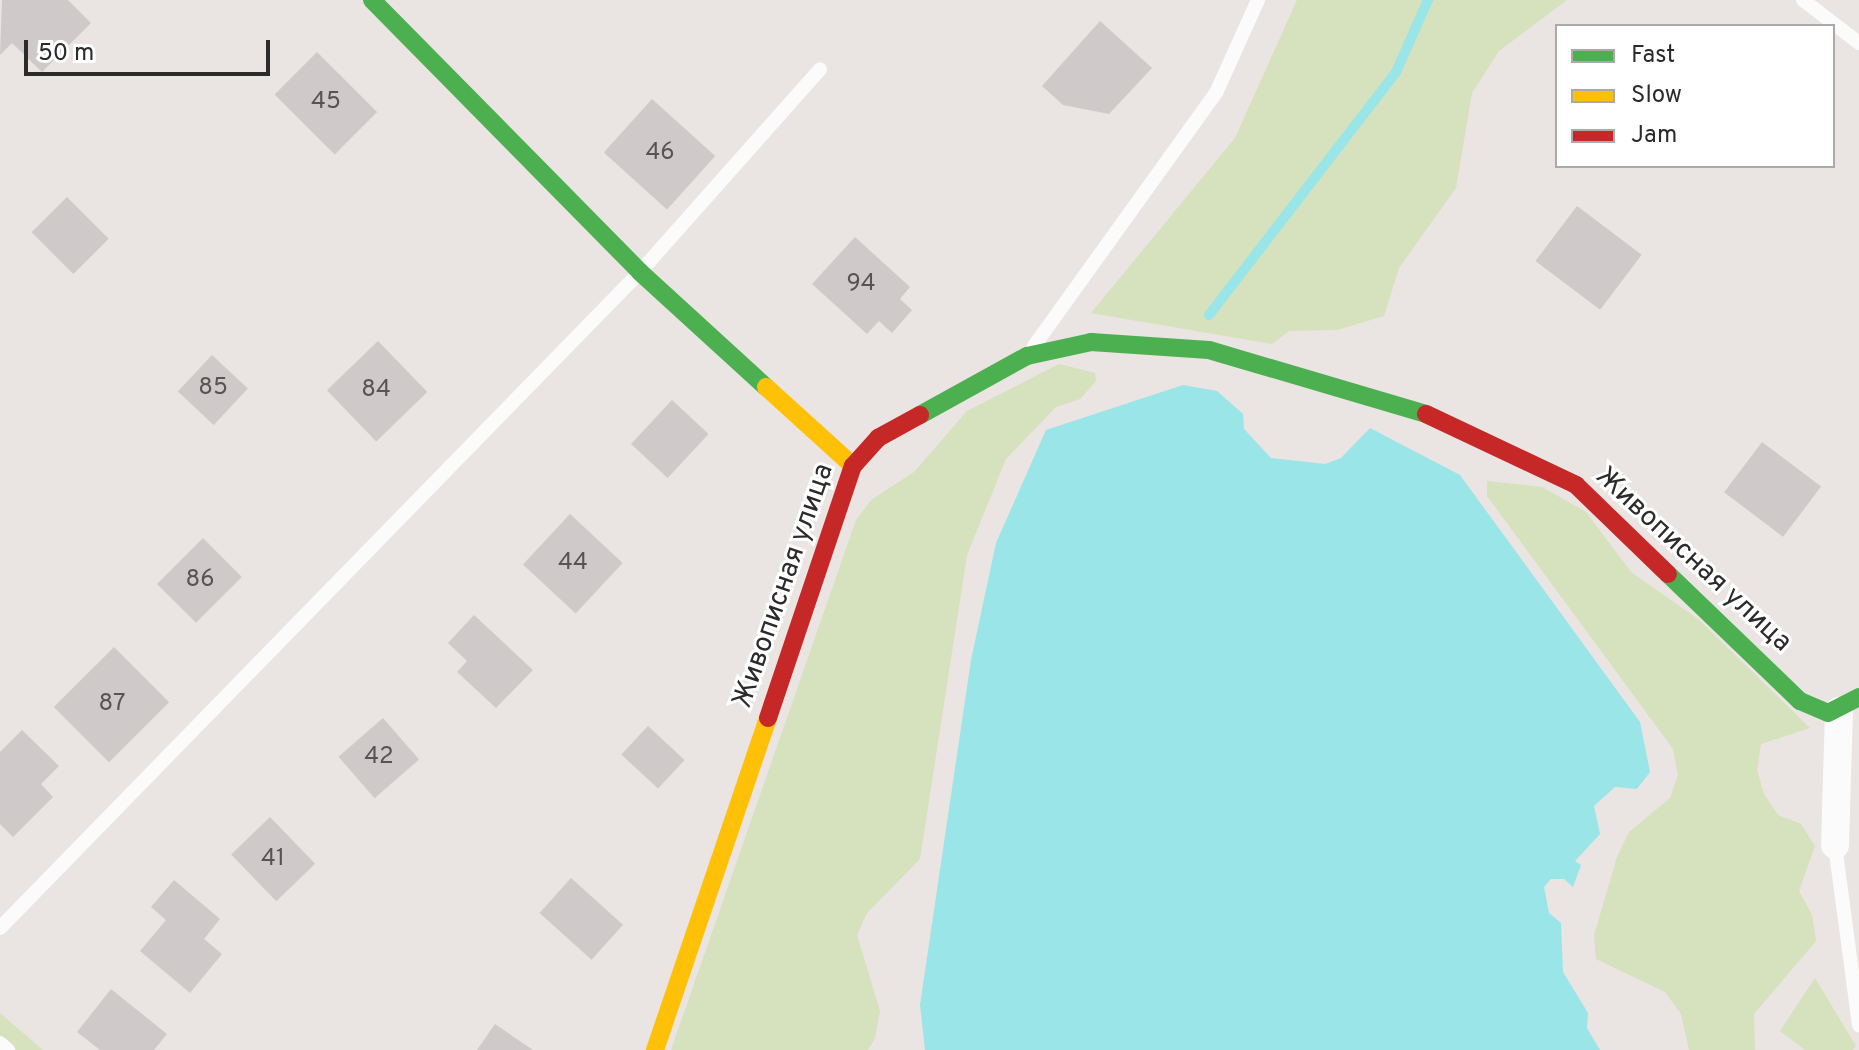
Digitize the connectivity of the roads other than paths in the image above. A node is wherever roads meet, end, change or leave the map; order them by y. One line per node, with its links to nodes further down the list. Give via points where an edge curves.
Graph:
1 (372, 0): 8 (street)
2 (1258, 0): 9 (lane, via 1216,93)
3 (1803, 0): 4 (lane)
4 (1834, 24)
5 (1835, 25): 6 (lane)
6 (1859, 43)
7 (820, 69): 8 (lane)
8 (640, 272): 10 (street); 13 (lane)
9 (1027, 356): 10 (street, Живописная улица, via 878,438); 11 (street, Живописная улица, via 1091,342 1209,350 1411,407 1576,485 1800,701 1828,713)
10 (853, 466): 17 (street, Живописная улица)
11 (1849, 704): 12 (street)
12 (1835, 845): 14 (lane)
13 (0, 928)
14 (1859, 1025)
15 (0, 1043): 16 (lane)
16 (8, 1050)
17 (655, 1050)

